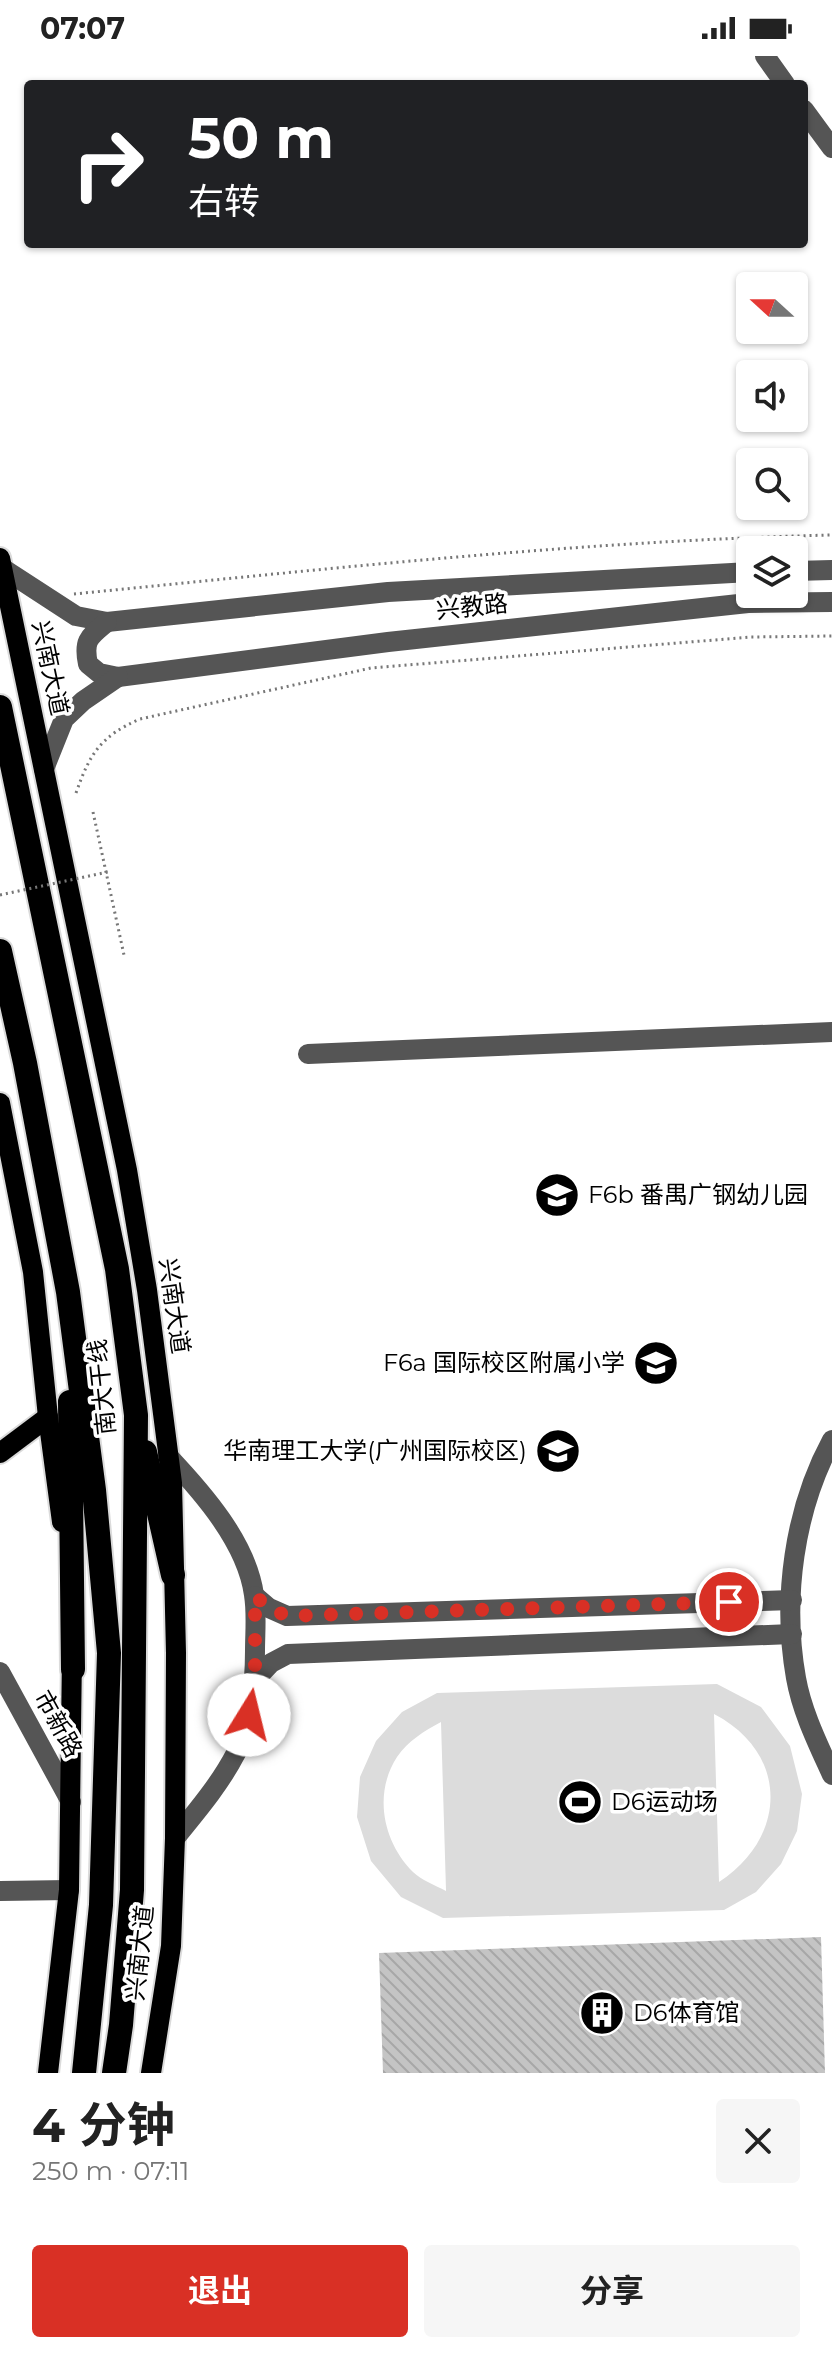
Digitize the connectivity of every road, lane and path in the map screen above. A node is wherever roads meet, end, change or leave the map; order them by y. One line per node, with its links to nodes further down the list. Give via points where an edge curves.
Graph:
1 (765, 56): 2 (street)
2 (782, 80)
3 (808, 115): 4 (street)
4 (832, 148)
5 (832, 535): 10 (path, via 387,563)
6 (1, 563): 12 (street, via 76,616); 16 (main road, 兴南大道)
7 (832, 570): 8 (street)
8 (808, 571)
9 (736, 573): 12 (street, 兴教路, via 388,592)
10 (74, 594)
11 (832, 602): 14 (street, 兴教路, via 748,603)
12 (107, 622): 14 (street, via 85,647 88,664)
13 (832, 636): 17 (path, via 751,637 371,668 140,719 115,730 96,749)
14 (118, 677): 16 (street, via 64,719)
15 (0, 707): 27 (highway, 南大干线, via 117,1269)
16 (44, 769): 31 (main road, 兴南大道, via 127,1170)
17 (76, 793)
18 (93, 812): 19 (path)
19 (108, 872): 20 (path, bridge); 22 (path)
20 (0, 895)
21 (0, 951): 26 (highway, 南大干线)
22 (124, 955)
23 (832, 1032): 24 (street)
24 (308, 1054)
25 (0, 1103): 28 (main road, via 33,1272)
26 (68, 1292): 36 (highway); 45 (highway, 南大干线, via 109,1653 101,1905)
27 (136, 1415): 32 (highway); 46 (highway, 南大干线, via 132,1890)
28 (48, 1417): 30 (main road); 36 (main road)
29 (832, 1440): 34 (street, via 806,1500)
30 (0, 1453)
31 (168, 1456): 32 (main road, 兴南大道); 33 (street, via 229,1532)
32 (173, 1575): 41 (main road, 兴南大道)
33 (255, 1596): 34 (street, via 287,1616); 38 (street)
34 (792, 1600): 35 (street)
35 (792, 1634): 38 (street, via 288,1654); 39 (street, via 796,1678)
36 (73, 1669): 40 (main road)
37 (0, 1672): 40 (street, 市新路)
38 (255, 1680): 41 (street, via 236,1752)
39 (832, 1775)
40 (71, 1802): 42 (main road)
41 (175, 1838): 47 (main road, 兴南大道, via 171,1946)
42 (69, 1890): 43 (street); 44 (main road)
43 (0, 1891)
44 (48, 2073)
45 (84, 2073)
46 (114, 2073)
47 (151, 2073)

